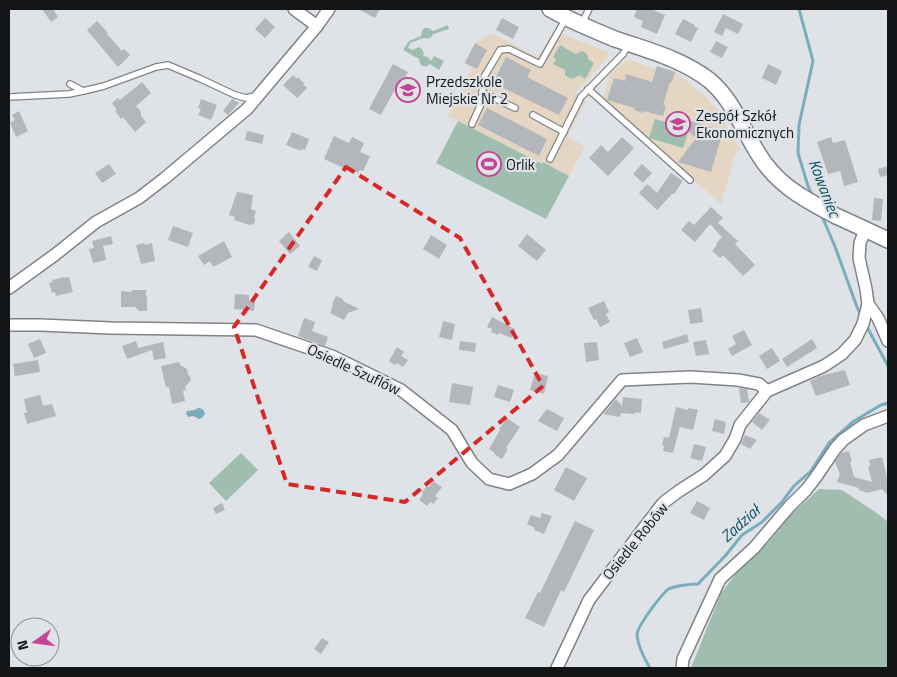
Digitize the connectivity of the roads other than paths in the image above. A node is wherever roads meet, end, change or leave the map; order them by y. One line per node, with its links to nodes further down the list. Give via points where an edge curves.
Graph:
1 (294, 9): 7 (street)
2 (329, 9): 7 (street)
3 (550, 9): 5 (street)
4 (589, 9): 6 (lane)
5 (566, 18): 6 (street); 12 (lane, via 540,64 509,49 500,50 484,77)
6 (581, 25): 8 (street)
7 (317, 26): 13 (street)
8 (629, 44): 10 (lane); 21 (street, via 699,73 729,103 766,165 785,184 800,196)
9 (70, 84): 11 (lane)
10 (588, 89): 18 (lane); 20 (lane)
11 (84, 91): 13 (lane, via 168,65 235,95 246,98); 14 (lane)
12 (482, 92): 15 (lane); 17 (lane, via 481,104)
13 (258, 96): 23 (street, via 165,178 139,198 96,222)
14 (9, 97)
15 (515, 108)
16 (533, 115): 18 (lane)
17 (472, 124)
18 (564, 132): 19 (lane)
19 (550, 159)
20 (690, 180)
21 (865, 230): 22 (street); 24 (street, Osiedle Robów, via 859,258)
22 (888, 240)
23 (9, 288)
24 (867, 309): 26 (street, via 878,318); 27 (street, Osiedle Robów, via 860,333 842,354 824,366)
25 (9, 325): 27 (street, Osiedle Szuflów, via 256,330 332,356 402,390 452,430 472,463 489,479 509,484 532,474 558,454 622,380 691,377 738,380 759,384)
26 (888, 341)
27 (767, 391): 29 (street, Osiedle Robów, via 740,425 725,456 663,503 589,600)
28 (888, 416): 30 (street, via 864,425 843,440 806,490 754,548 720,579 683,658)
29 (557, 668)
30 (682, 668)

